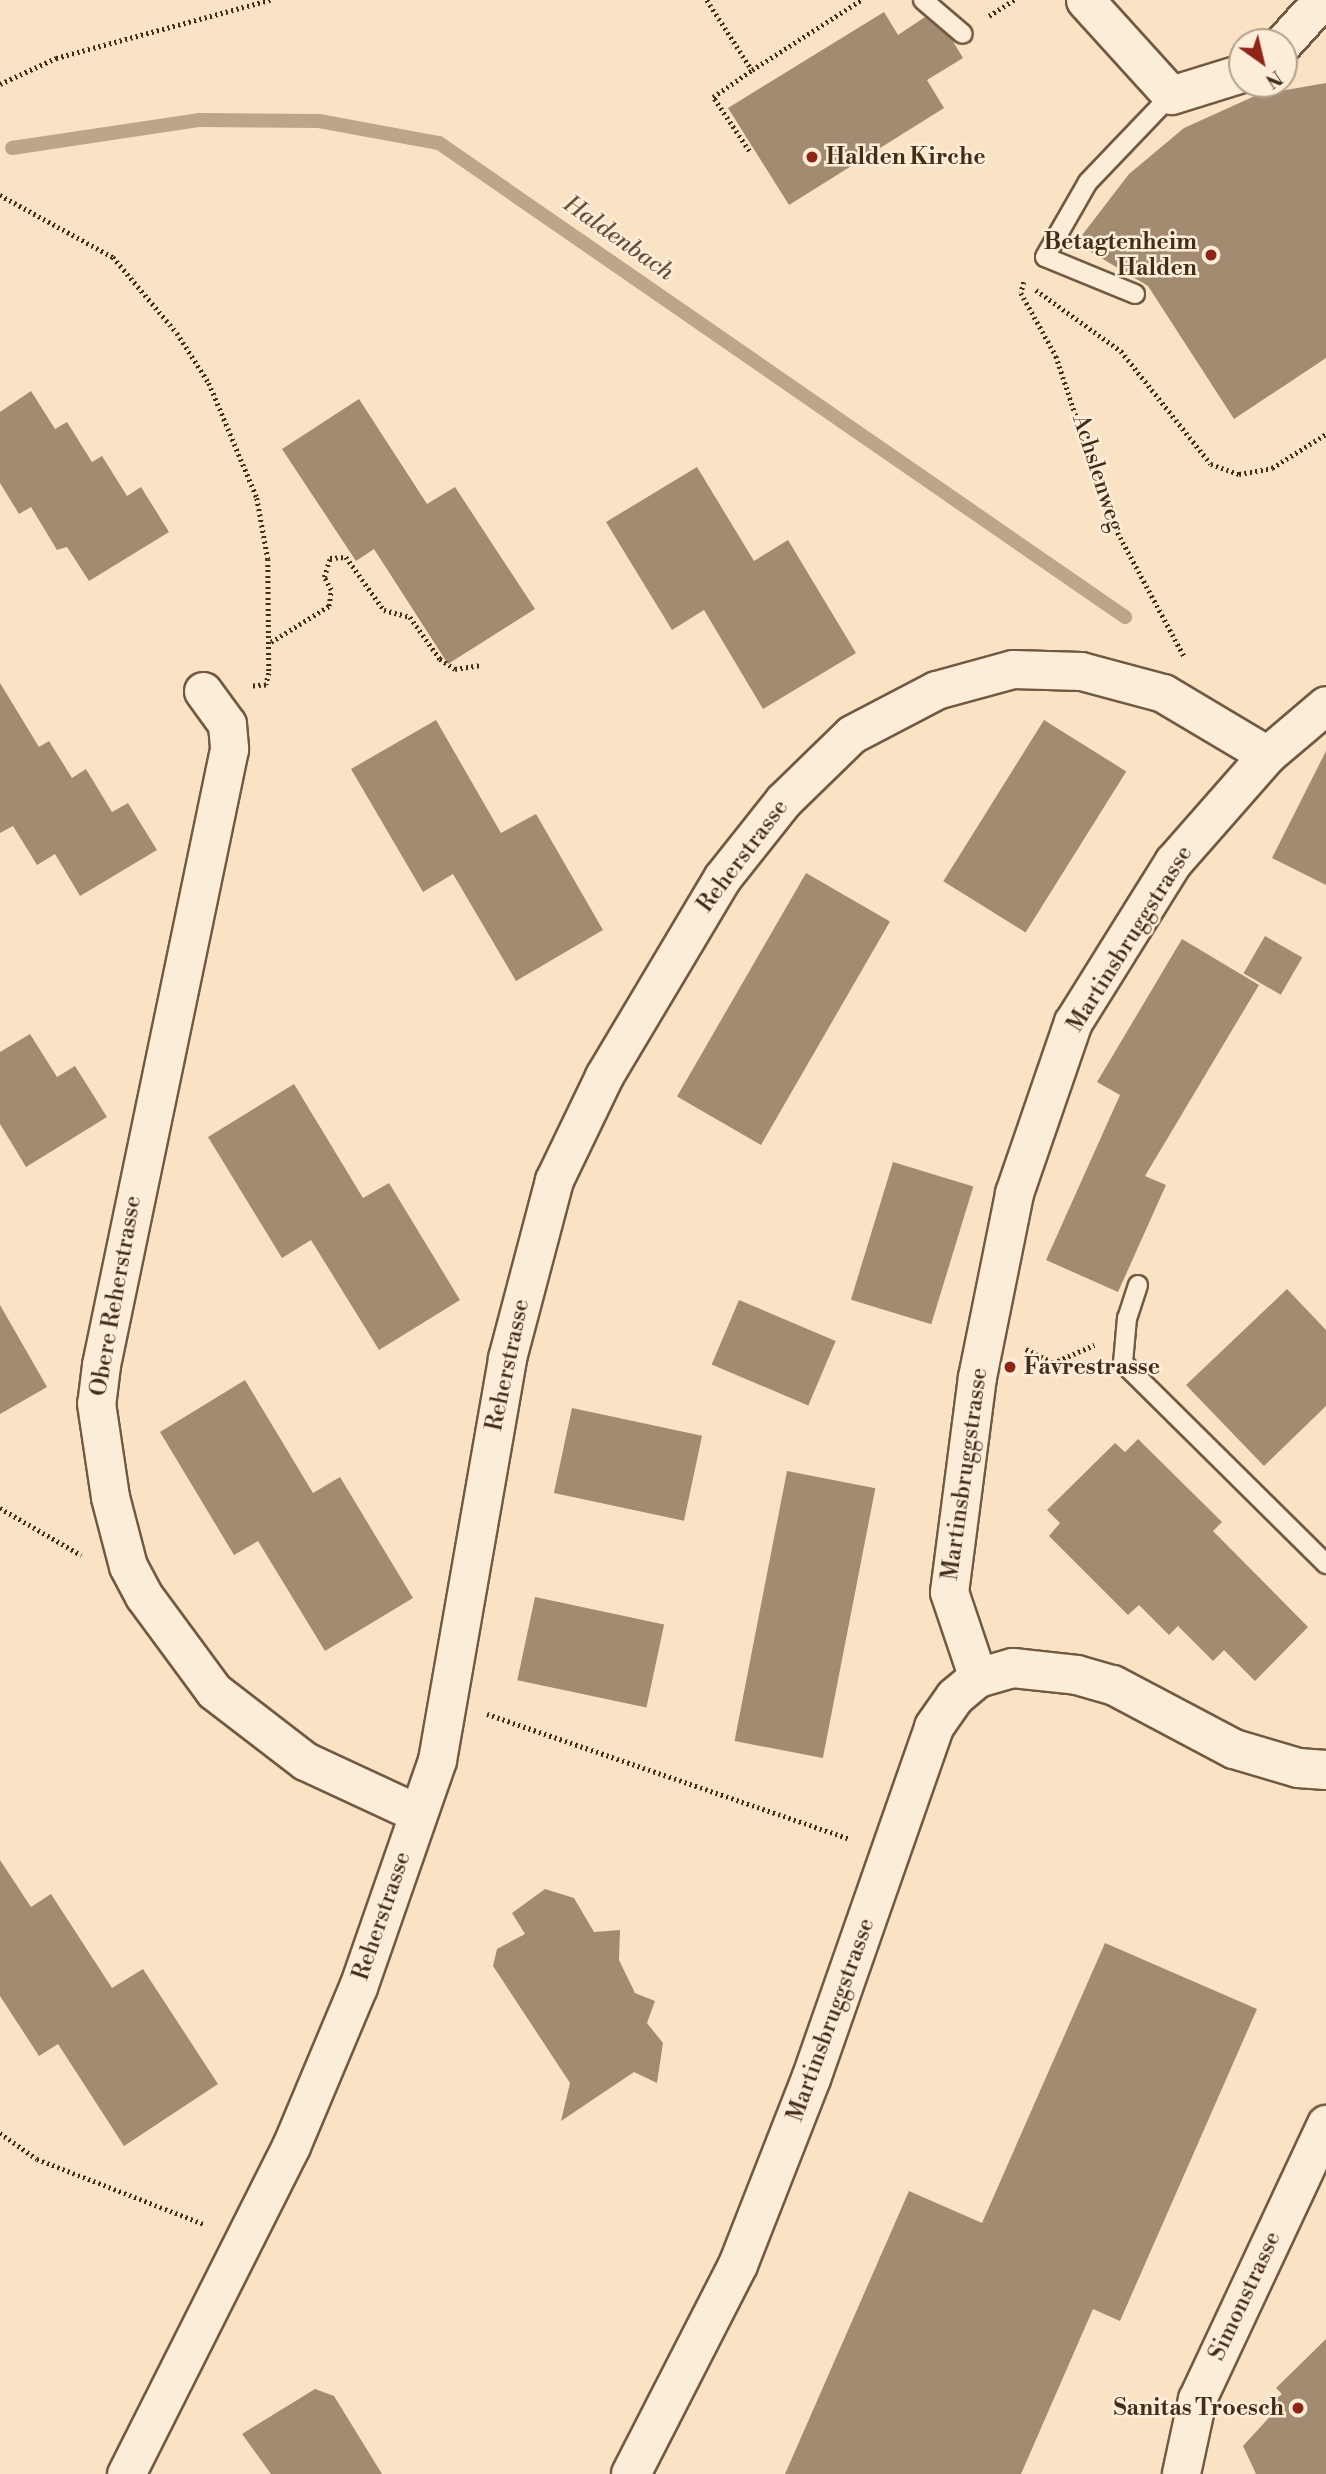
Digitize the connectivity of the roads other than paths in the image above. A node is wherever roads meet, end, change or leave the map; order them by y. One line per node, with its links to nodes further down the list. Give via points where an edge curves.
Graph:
1 (923, 0): 5 (lane)
2 (1085, 0): 7 (street)
3 (1322, 0): 4 (street)
4 (1297, 28)
5 (963, 34)
6 (1228, 77): 7 (street)
7 (1171, 94): 8 (lane, via 1088,182 1045,257)
8 (1135, 294)
9 (204, 691): 16 (street, Obere Reherstrasse, via 227,724 229,749 114,1288 96,1403 110,1497 128,1566 178,1649 214,1691 305,1761)
10 (1326, 705): 11 (street, Martinsbruggstrasse)
11 (1267, 755): 14 (street, Martinsbruggstrasse, via 1173,862 1073,1022 1014,1193 983,1346 949,1592); 16 (street, Reherstrasse, via 1163,693 1081,671 1013,669 936,690 852,734 752,838 643,1007 554,1180 507,1358 450,1705)
12 (1138, 1285): 13 (lane, via 1127,1318 1123,1363)
13 (1326, 1564)
14 (978, 1678): 15 (street, via 1031,1667 1101,1682 1234,1749 1298,1768); 19 (street, Martinsbruggstrasse, via 955,1697 934,1727 811,2079 738,2264)
15 (1326, 1770)
16 (418, 1813): 18 (street, Reherstrasse, via 353,2000 291,2147 239,2241)
17 (1326, 2124): 20 (street, Simonstrasse, via 1197,2399)
18 (127, 2474)
19 (631, 2474)
20 (1182, 2474)

